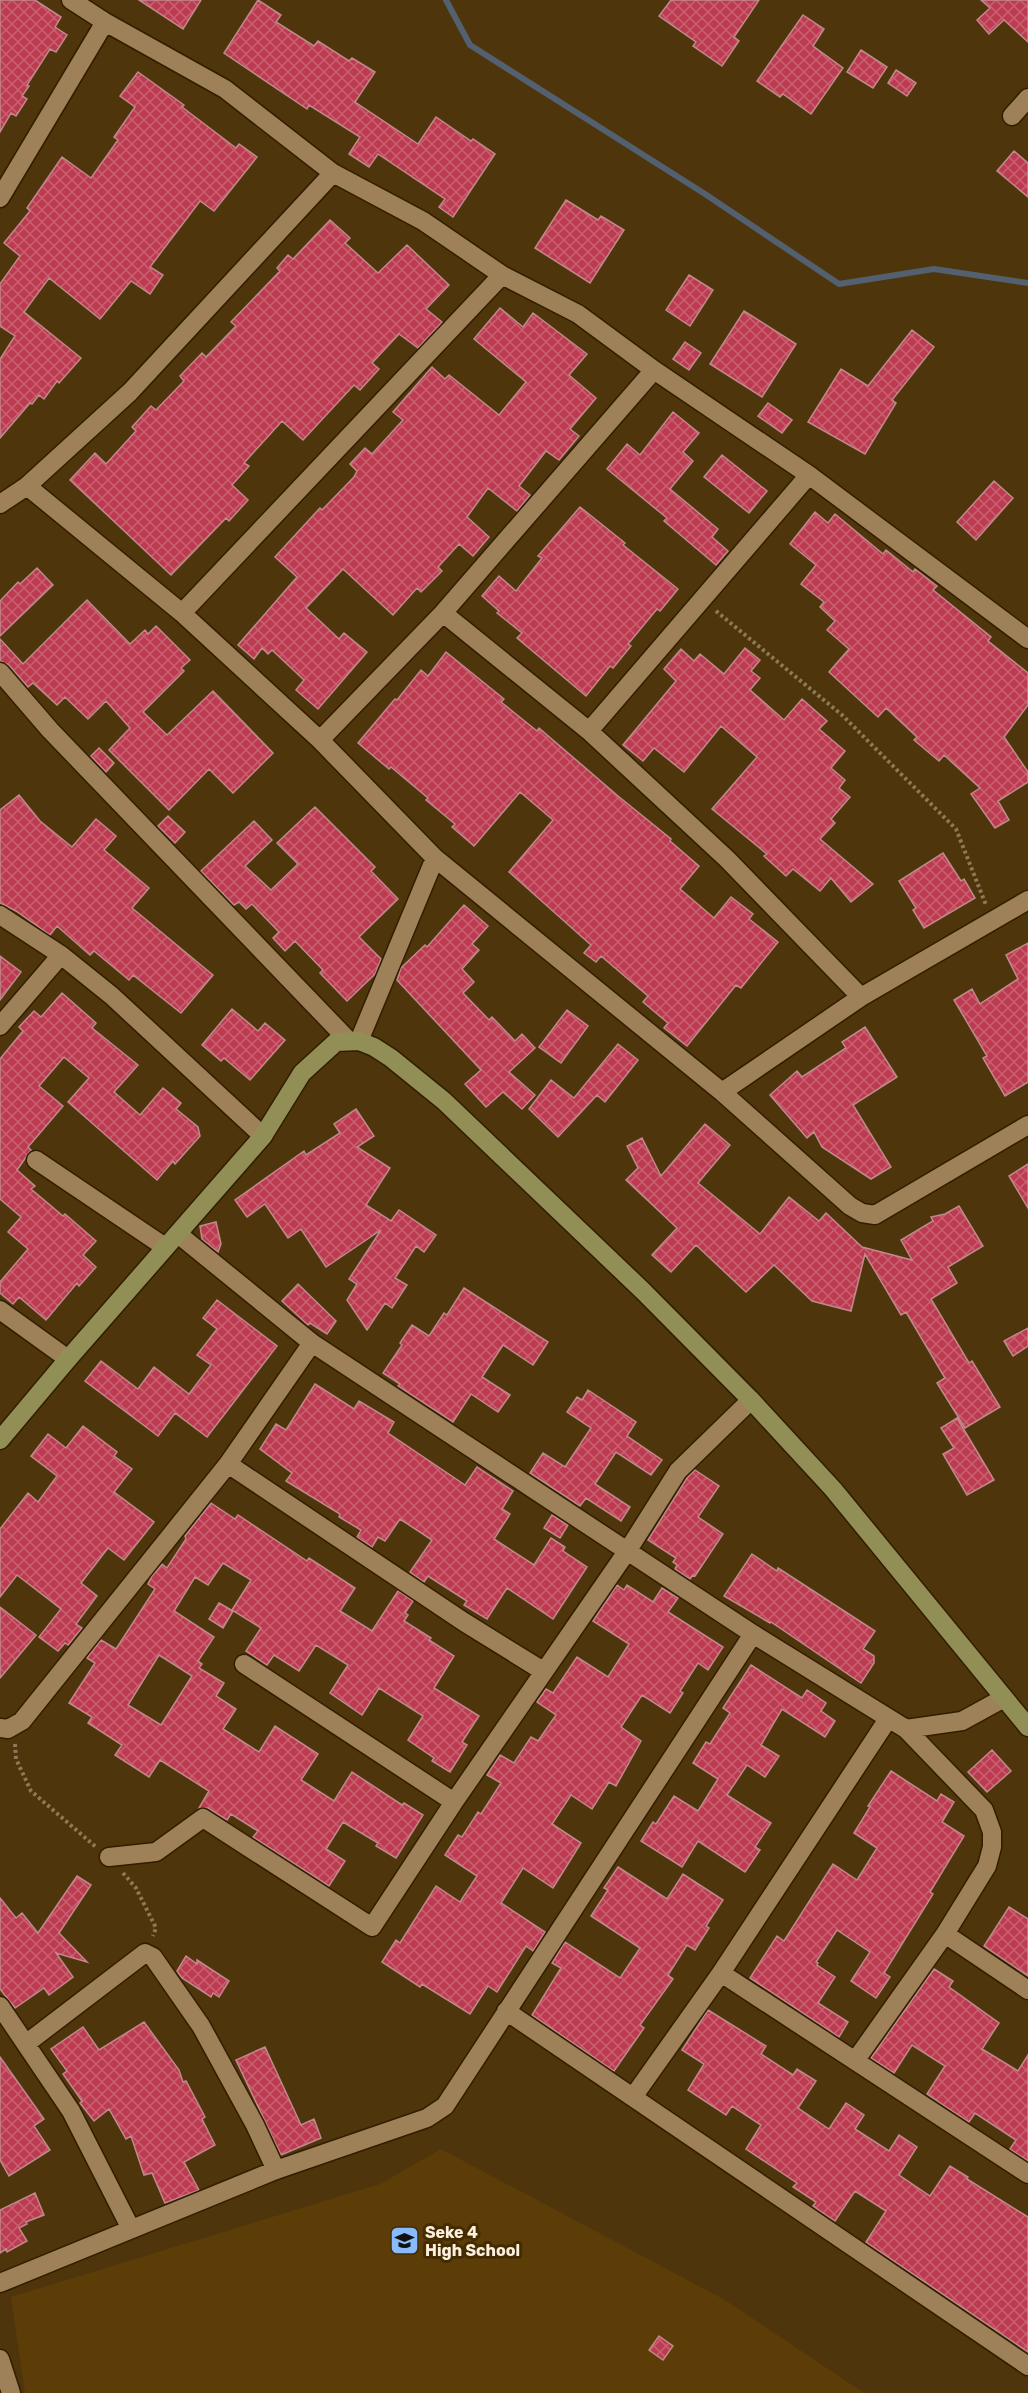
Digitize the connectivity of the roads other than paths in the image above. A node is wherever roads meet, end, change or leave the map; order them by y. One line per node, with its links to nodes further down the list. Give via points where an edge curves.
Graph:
1 (71, 0): 2 (street)
2 (105, 22): 5 (street, via 225,89); 6 (street)
3 (1028, 98): 4 (street)
4 (1012, 116)
5 (333, 173): 7 (street, via 423,221); 10 (street, via 130,392)
6 (0, 198)
7 (502, 275): 8 (street, via 578,314); 12 (street)
8 (654, 370): 9 (street); 13 (street)
9 (809, 475): 14 (street); 16 (street)
10 (27, 486): 11 (street); 12 (street)
11 (0, 504)
12 (182, 613): 17 (street)
13 (443, 613): 16 (street); 17 (street)
14 (1028, 639)
15 (0, 672): 24 (street, via 50,730)
16 (589, 731): 22 (street, via 727,859)
17 (320, 740): 18 (street)
18 (435, 858): 24 (street); 25 (street)
19 (1028, 900): 22 (street)
20 (0, 915): 21 (street)
21 (61, 955): 23 (street); 27 (street, via 112,996)
22 (861, 997): 25 (street)
23 (0, 1026)
24 (353, 1041): 27 (street, via 336,1042 302,1073); 34 (street, via 392,1058 444,1101)
25 (722, 1092): 26 (street, via 850,1206 875,1215)
26 (1028, 1125)
27 (263, 1136): 29 (street)
28 (36, 1160): 30 (street)
29 (178, 1234): 30 (street); 32 (street)
30 (165, 1247): 33 (street)
31 (0, 1310): 33 (street)
32 (312, 1343): 36 (street); 37 (street)
33 (68, 1359): 35 (street)
34 (751, 1400): 37 (street, via 678,1470); 41 (street, via 832,1489)
35 (0, 1440)
36 (228, 1464): 40 (street); 43 (street, via 22,1721)
37 (628, 1550): 38 (street); 40 (street)
38 (753, 1634): 42 (street); 52 (street)
39 (244, 1664): 46 (street)
40 (543, 1671): 46 (street)
41 (1004, 1698): 44 (street); 45 (street, via 962,1721)
42 (888, 1719): 45 (street); 49 (street)
43 (7, 1727)
44 (1028, 1727)
45 (906, 1729): 48 (street, via 984,1810 992,1832 987,1866)
46 (454, 1802): 47 (street, via 372,1927 203,1818 156,1852)
47 (109, 1857)
48 (945, 1934): 50 (street); 54 (street)
49 (721, 1973): 54 (street); 55 (street)
50 (1028, 1990)
51 (0, 2006): 53 (street)
52 (506, 2011): 55 (street); 56 (street, via 437,2113)
53 (27, 2043): 56 (street, via 145,1953 153,1957 201,2026); 58 (street, via 71,2111)
54 (855, 2061): 57 (street)
55 (633, 2097): 61 (street)
56 (276, 2170): 58 (street)
57 (1028, 2174)
58 (131, 2229): 59 (street)
59 (0, 2283)
60 (0, 2359): 62 (street)
61 (1028, 2366)
62 (11, 2393)

